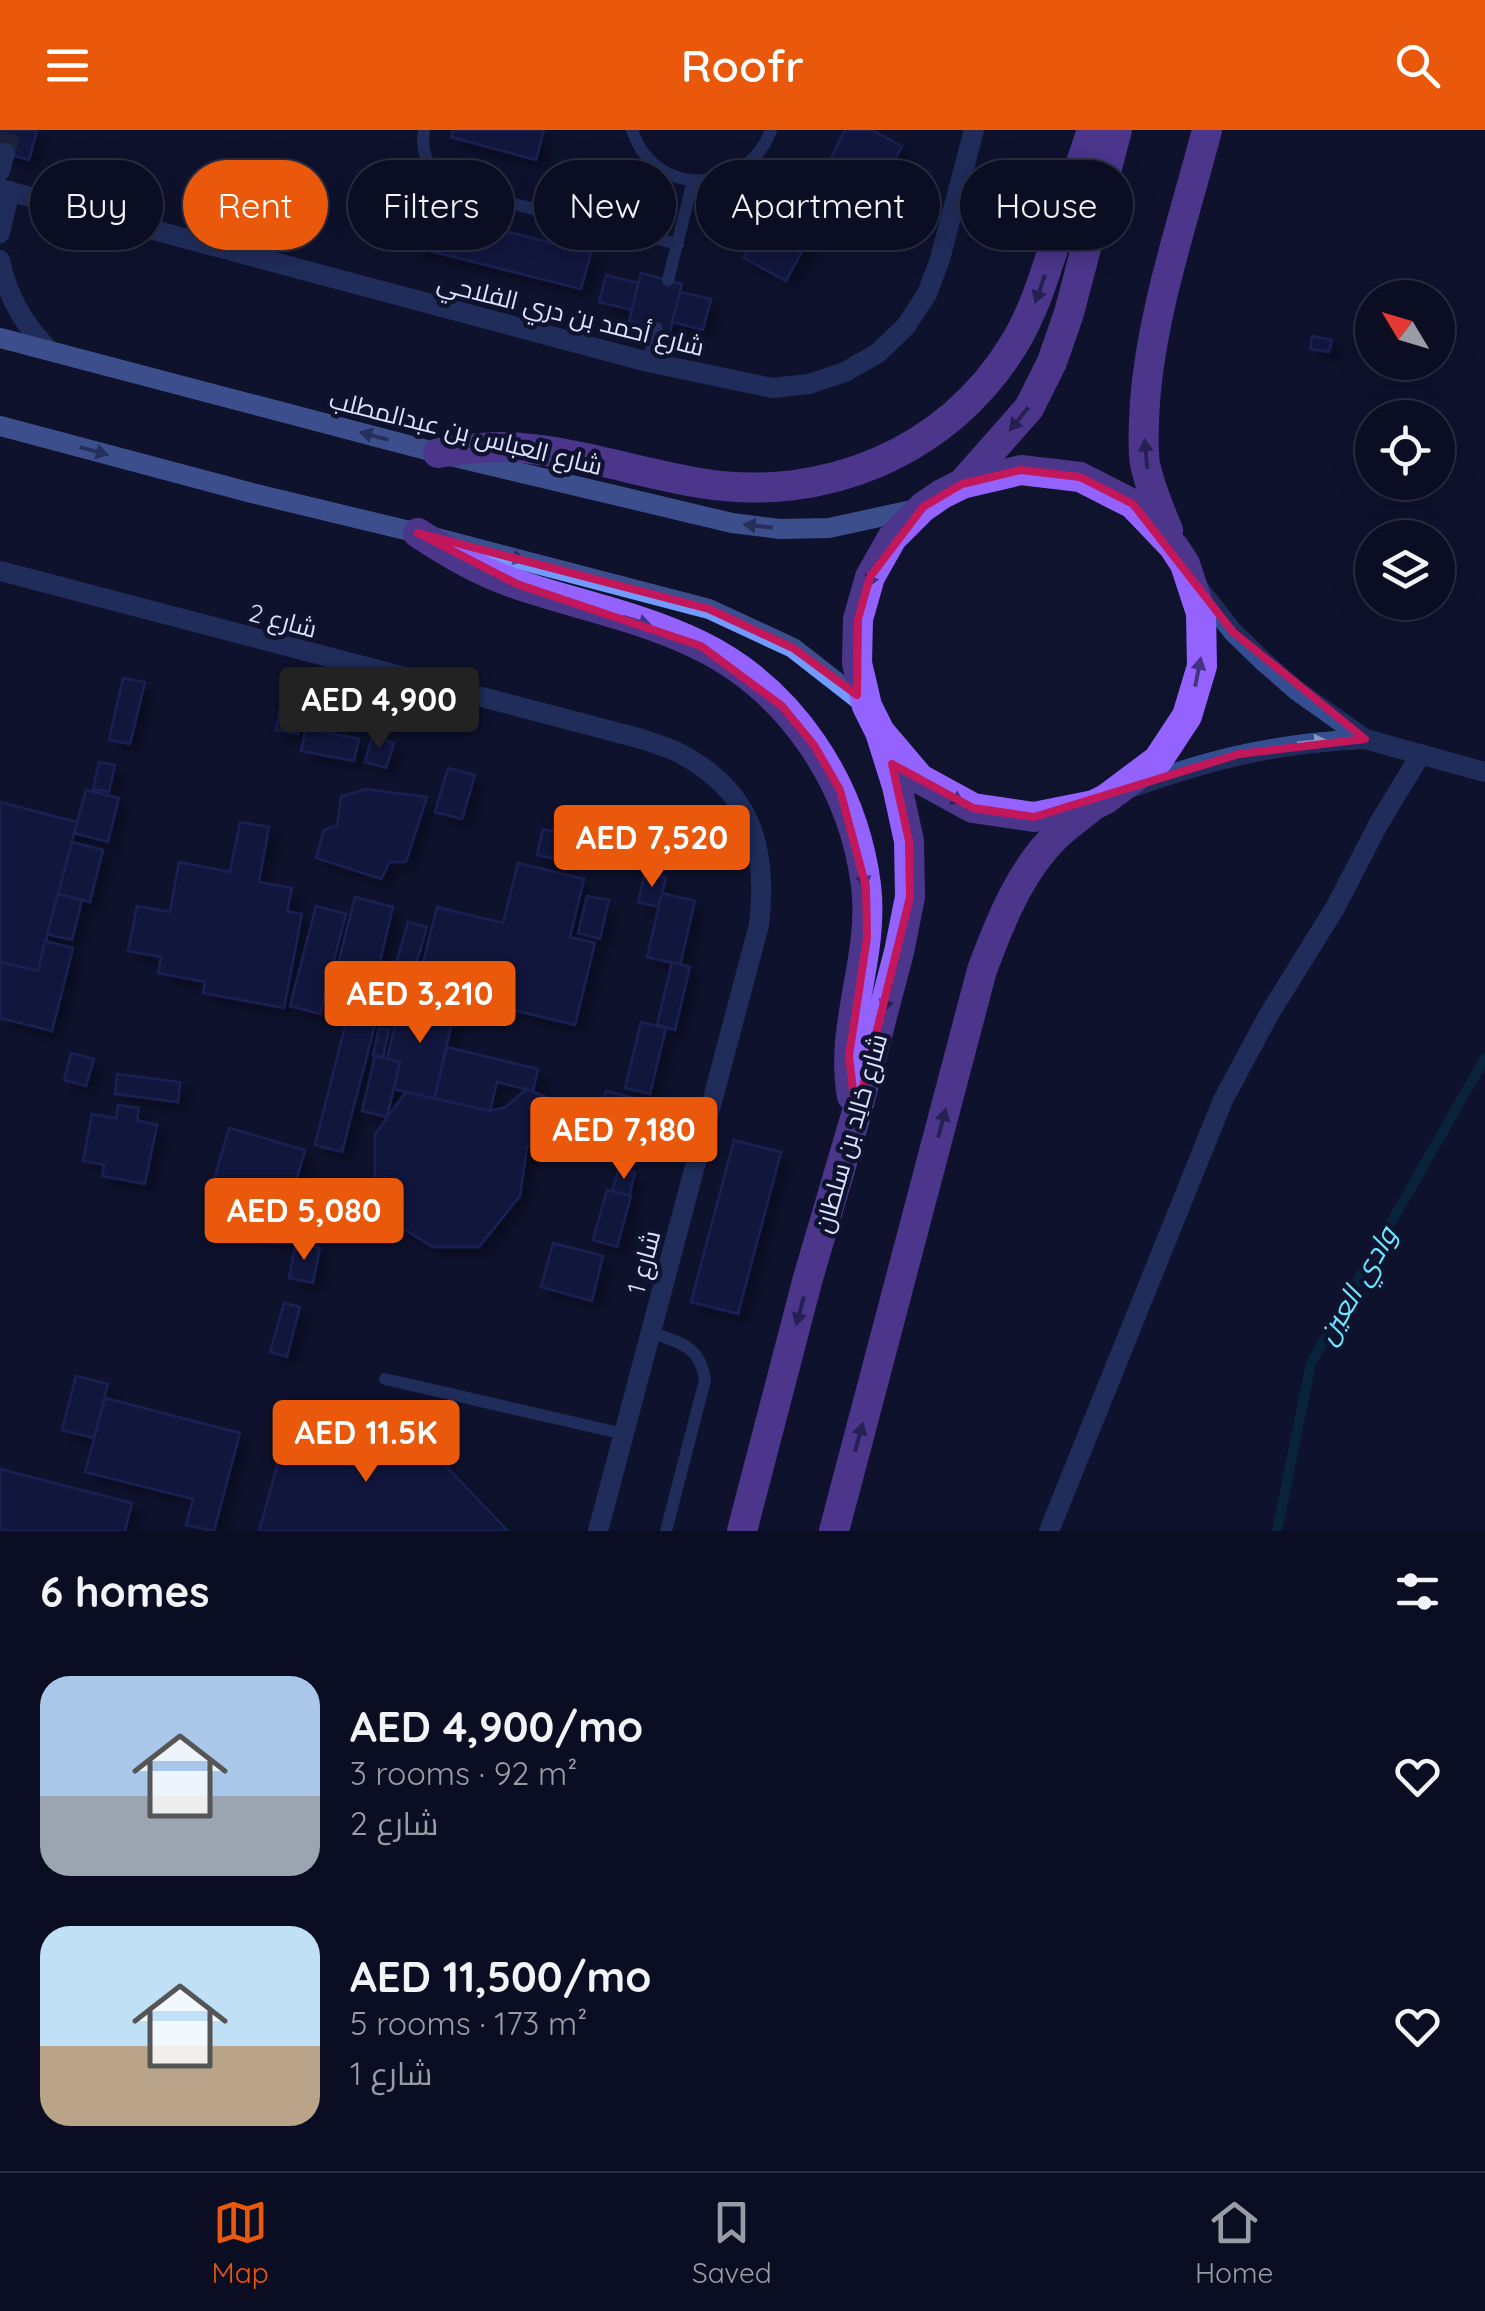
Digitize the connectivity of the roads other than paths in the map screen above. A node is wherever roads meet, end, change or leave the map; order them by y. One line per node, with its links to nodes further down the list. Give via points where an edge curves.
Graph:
1 (424, 130): 11 (lane, via 428,165 454,187)
2 (632, 130): 8 (lane, via 665,172)
3 (771, 130): 8 (lane, via 747,166 722,179)
4 (974, 130): 17 (street, شارع أحمد بن دري الفلاحي, via 927,294 878,352 846,372 772,388)
5 (1092, 130): 19 (main road, one-way to 19, via 1035,304 1014,345 955,414 878,463 791,487 745,489 519,447)
6 (1118, 130): 20 (main road, one-way to 20, via 1052,362 1028,408)
7 (1208, 130): 23 (main road, one-way to 7, via 1144,461 1146,385 1155,326)
8 (693, 181): 11 (lane)
9 (5, 190): 10 (street, شارع أحمد بن دري الفلاحي); 17 (street, شارع أحمد بن دري الفلاحي)
10 (0, 233)
11 (678, 244): 13 (lane)
12 (0, 260): 16 (street, via 13,302)
13 (668, 280)
14 (656, 328): 17 (lane)
15 (0, 338): 16 (street, شارع العباس بن عبدالمطلب)
16 (49, 350): 19 (street, شارع العباس بن عبدالمطلب, one-way to 16)
17 (648, 362)
18 (0, 426): 22 (street, one-way to 22)
19 (438, 453): 21 (street, شارع العباس بن عبدالمطلب, one-way to 19, via 829,528 780,529)
20 (962, 484): 21 (main road); 23 (main road, via 1020,470 1080,477 1133,504)
21 (923, 507): 25 (main road, one-way to 25, via 892,538 870,576 858,620 857,663)
22 (418, 532): 25 (street, one-way to 25, via 710,609 792,648); 31 (main road, one-way to 31, via 482,570 701,646 744,672 814,745 840,790 866,887 868,938 849,1056)
23 (1180, 555): 26 (street, via 1206,600 1264,662); 29 (main road, one-way to 23, via 1158,760 1187,716 1202,666 1201,613)
24 (0, 572): 30 (street, شارع 2, via 642,739 708,772)
25 (874, 719): 29 (main road, one-way to 29, via 920,779 973,808 1034,818); 31 (main road, شارع خالِد بن سلطان, one-way to 31, via 909,841 910,897)
26 (1366, 739): 27 (street); 29 (street, one-way to 26, via 1239,754)
27 (1420, 754): 28 (street); 39 (street, via 1223,1100)
28 (1485, 772)
29 (1105, 799): 38 (main road, one-way to 29, via 982,970 1024,877 1056,836)
30 (754, 830): 32 (street, شارع 1, via 763,893 759,925)
31 (856, 1115): 37 (main road, شارع خالِد بن سلطان, one-way to 37)
32 (650, 1332): 34 (street, شارع 1); 36 (lane, via 688,1346 705,1380)
33 (385, 1378): 34 (lane)
34 (624, 1434): 35 (street, شارع 1)
35 (598, 1531)
36 (666, 1531)
37 (742, 1531)
38 (834, 1531)
39 (1049, 1531)

